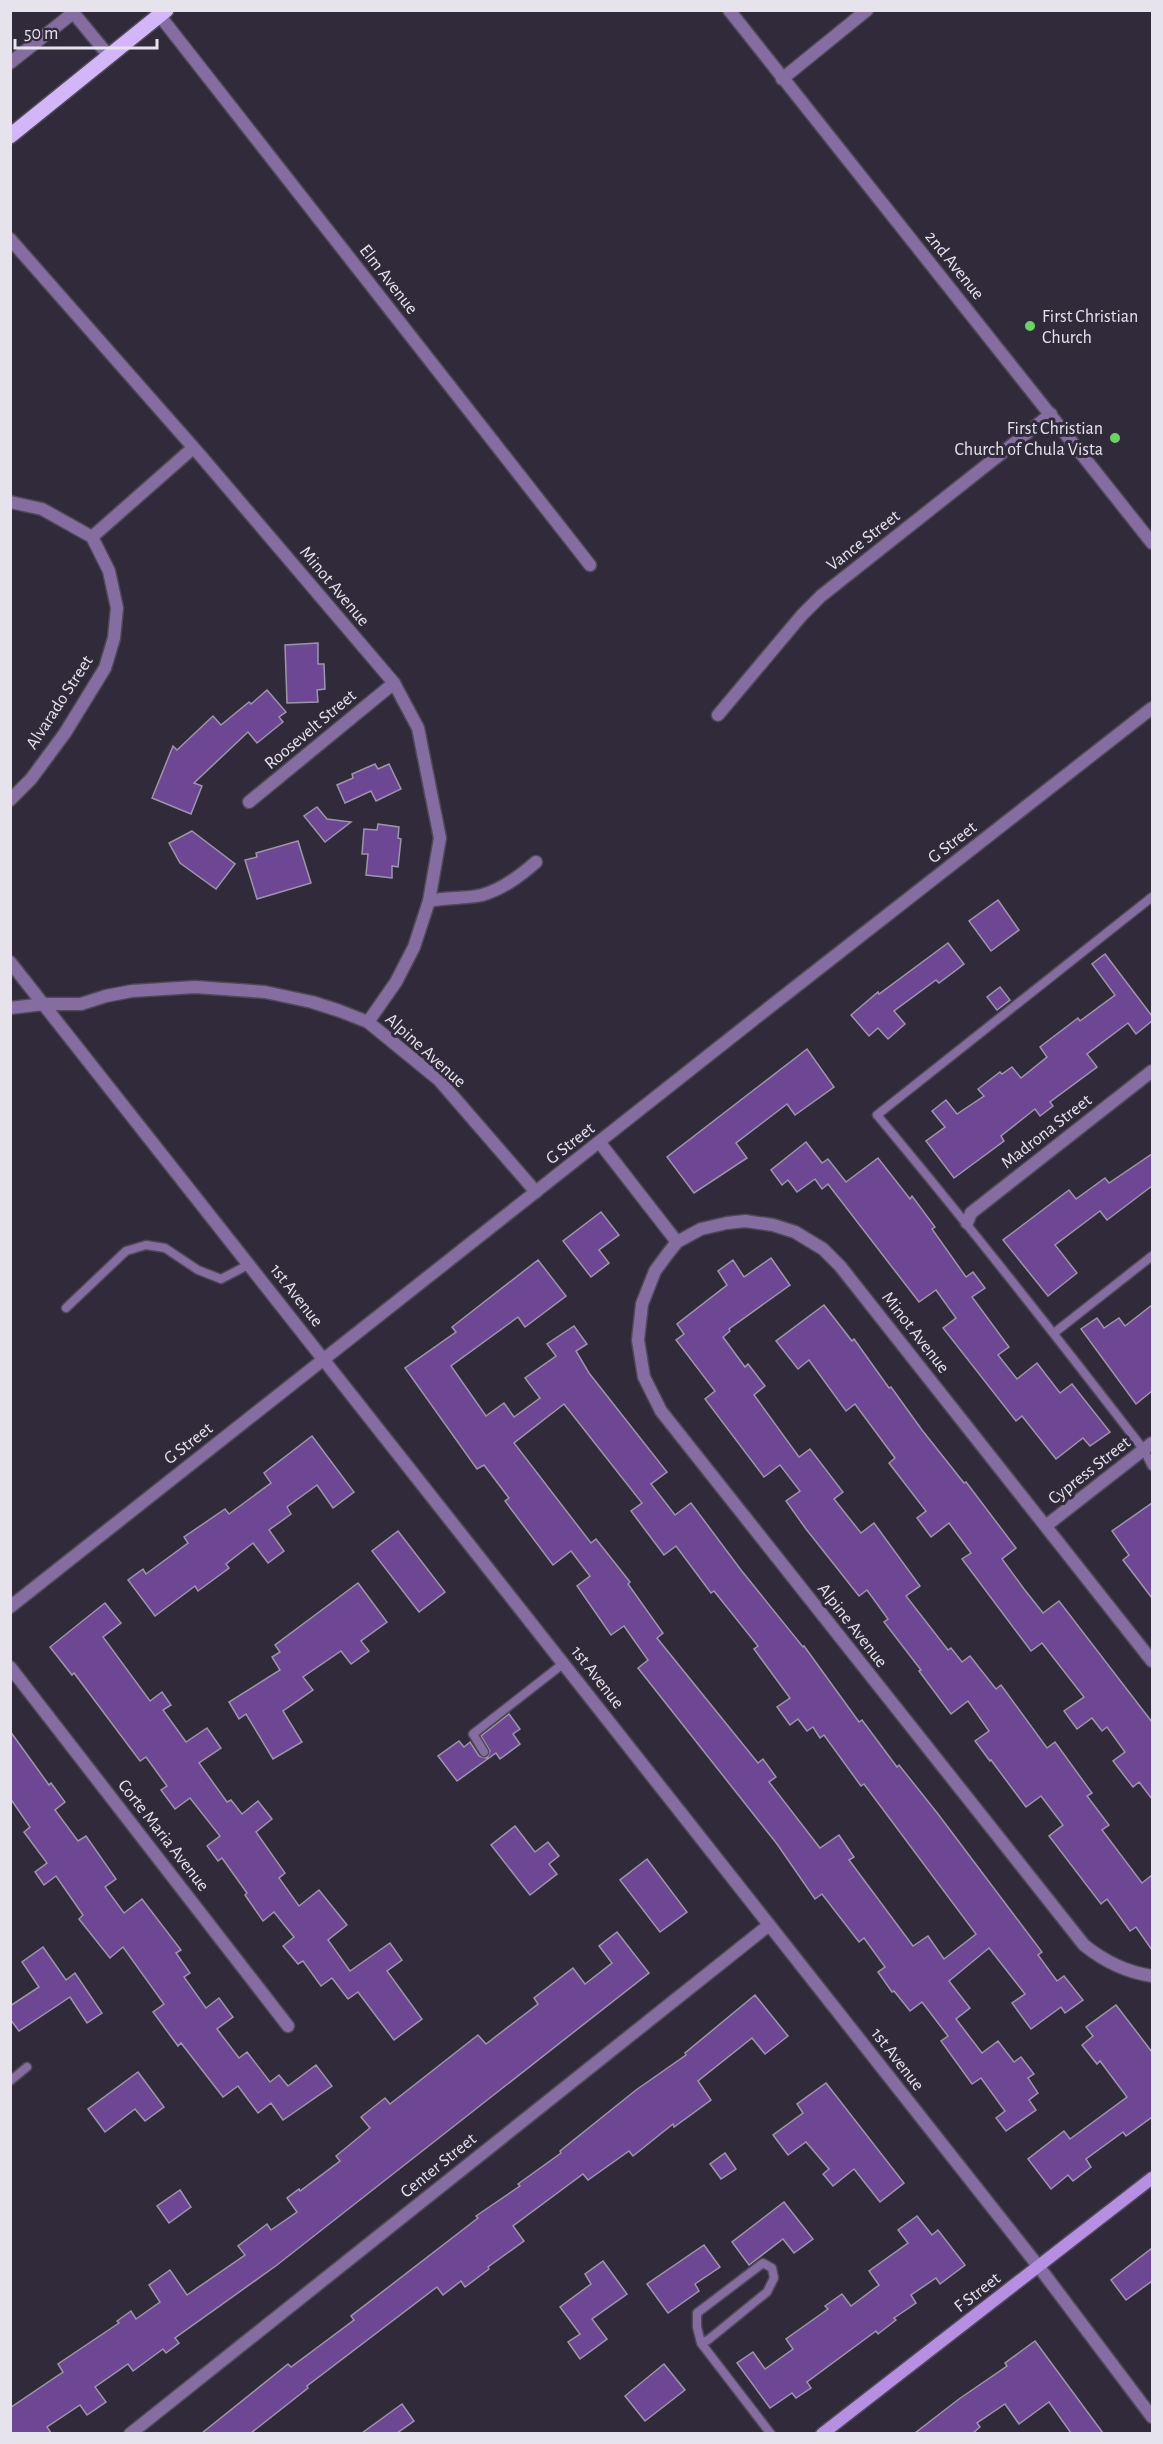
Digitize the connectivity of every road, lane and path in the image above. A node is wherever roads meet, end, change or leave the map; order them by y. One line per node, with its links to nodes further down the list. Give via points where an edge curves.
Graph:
1 (729, 10): 7 (street, 2nd Avenue)
2 (867, 10): 7 (street)
3 (72, 12): 5 (street); 6 (street)
4 (163, 13): 5 (main road); 15 (street, Elm Avenue)
5 (109, 56): 8 (main road)
6 (10, 63)
7 (782, 79): 10 (street, 2nd Avenue)
8 (10, 136)
9 (10, 239): 11 (street, Minot Avenue)
10 (1051, 414): 14 (street, 2nd Avenue); 18 (street, Vance Street, via 821,596)
11 (193, 448): 13 (street); 16 (street, Minot Avenue)
12 (10, 502): 13 (street, via 42,509)
13 (92, 537): 19 (street, Alvarado Street, via 114,589 116,623 111,653 65,733)
14 (1152, 543)
15 (590, 565)
16 (394, 683): 20 (street, Roosevelt Street); 23 (street, Minot Avenue, via 417,728 440,838)
17 (1152, 708): 29 (street, G Street)
18 (718, 715)
19 (10, 800)
20 (249, 802)
21 (536, 862): 23 (street, via 517,879 482,895)
22 (1152, 897): 31 (lane, via 877,1115)
23 (429, 902): 27 (street, Minot Avenue, via 414,947)
24 (10, 962): 25 (street, 1st Avenue)
25 (44, 1004): 26 (street, Alpine Avenue); 27 (street, Alpine Avenue, via 81,1004 114,994 168,988 222,987 299,999); 34 (street, 1st Avenue)
26 (10, 1008)
27 (368, 1022): 30 (street, Alpine Avenue, via 439,1080)
28 (1152, 1071): 31 (street, Madrona Street, via 971,1213)
29 (600, 1143): 30 (street, G Street); 32 (street)
30 (536, 1192): 37 (street, G Street)
31 (967, 1223): 36 (lane)
32 (677, 1242): 40 (street, Minot Avenue, via 701,1229 745,1221 795,1232 823,1249); 47 (street, Alpine Avenue, via 648,1287 639,1321 644,1377 661,1411 1084,1945 1111,1964)
33 (1152, 1256): 36 (lane)
34 (250, 1264): 35 (lane, via 221,1279 198,1270 165,1248 146,1245 126,1251); 37 (street, 1st Avenue)
35 (66, 1308)
36 (1054, 1333): 38 (lane)
37 (323, 1358): 41 (street, G Street); 43 (street, 1st Avenue)
38 (1148, 1447): 39 (lane); 40 (street, Cypress Street)
39 (1152, 1466)
40 (1047, 1525): 42 (street, Minot Avenue)
41 (10, 1607)
42 (1152, 1661)
43 (564, 1663): 45 (lane, via 473,1734); 46 (street, 1st Avenue)
44 (10, 1667): 48 (street, Corte Maria Avenue)
45 (484, 1752)
46 (769, 1925): 52 (street, 1st Avenue); 55 (street, Center Street)
47 (1152, 1976)
48 (288, 2026)
49 (27, 2067): 50 (lane)
50 (10, 2081)
51 (1152, 2178): 52 (main road, F Street)
52 (1039, 2267): 54 (street, 1st Avenue); 57 (main road, F Street)
53 (701, 2343): 53 (lane, via 697,2313 763,2263 772,2268 774,2278 767,2292); 56 (lane)
54 (1152, 2417)
55 (130, 2433)
56 (771, 2433)
57 (822, 2433)

